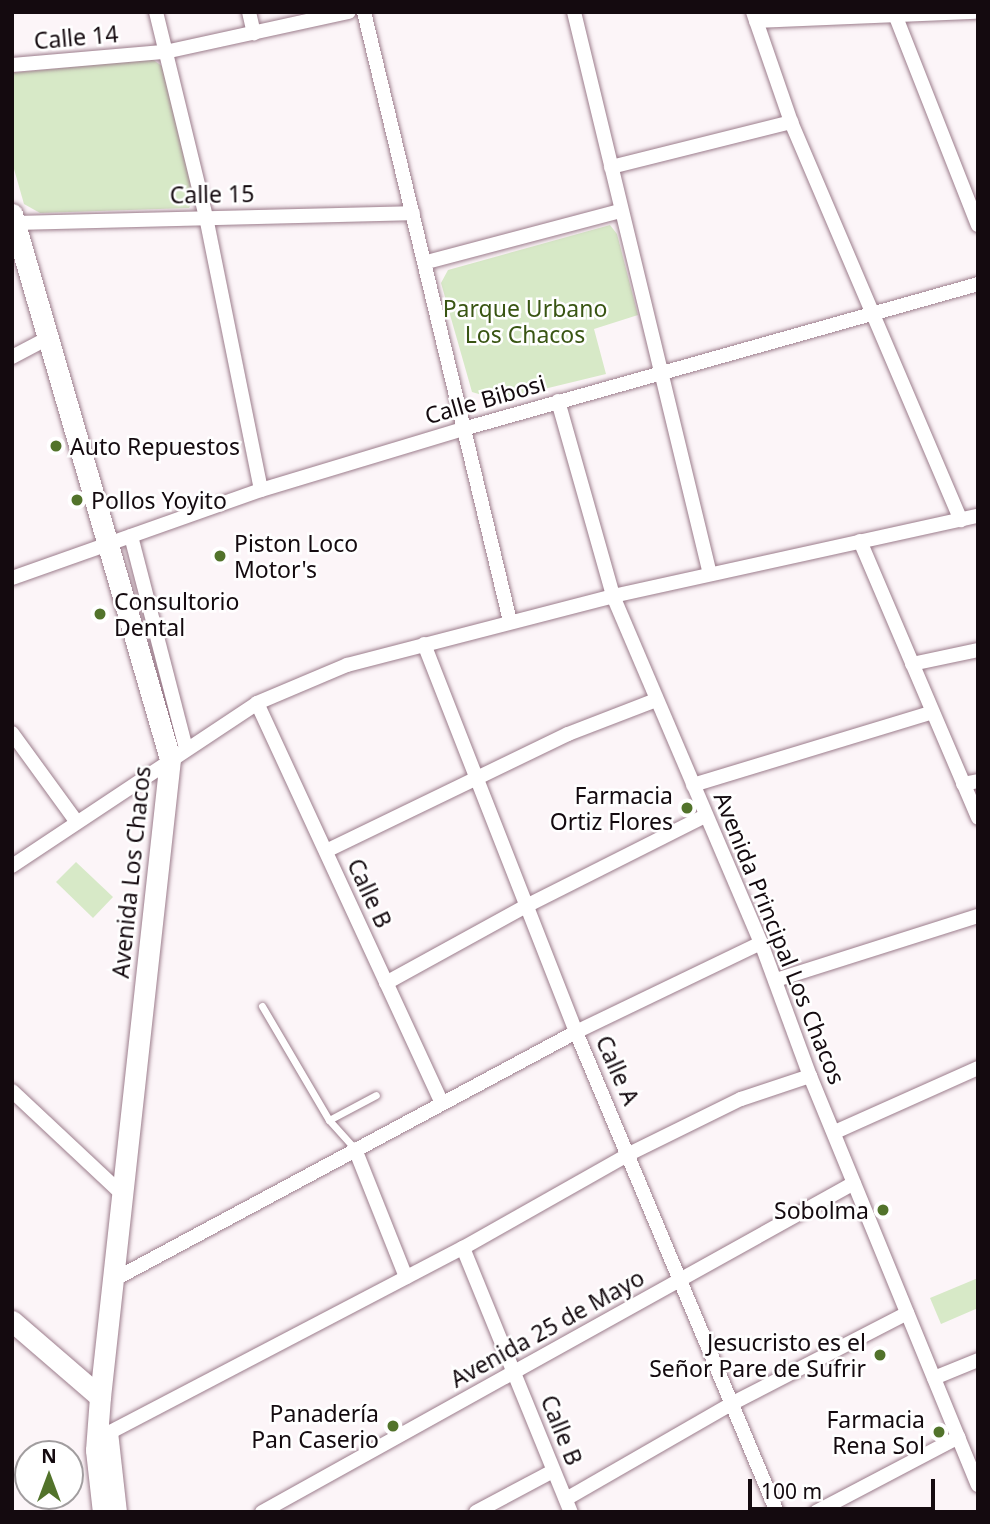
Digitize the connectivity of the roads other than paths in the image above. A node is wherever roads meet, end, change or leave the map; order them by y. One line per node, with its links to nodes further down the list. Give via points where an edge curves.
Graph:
1 (156, 12): 10 (street)
2 (249, 12): 9 (street)
3 (349, 12): 9 (street, Calle 14)
4 (364, 12): 15 (street)
5 (574, 12): 13 (street)
6 (975, 12): 7 (street)
7 (895, 14): 8 (street); 18 (street)
8 (755, 17): 12 (street)
9 (254, 33): 10 (street, Calle 14)
10 (165, 52): 11 (street, Calle 14); 16 (street)
11 (12, 65)
12 (791, 122): 13 (street); 21 (street)
13 (611, 167): 14 (street)
14 (620, 211): 19 (street); 24 (street)
15 (413, 213): 16 (street, Calle 15); 19 (street)
16 (206, 217): 17 (street, Calle 15); 27 (street)
17 (13, 220): 22 (street, Avenida Los Chacos)
18 (978, 225)
19 (427, 262): 26 (street)
20 (978, 284): 21 (street, Calle Bibosi)
21 (872, 316): 24 (street, Calle Bibosi); 29 (street)
22 (48, 338): 23 (street); 32 (street, Avenida Los Chacos)
23 (12, 357)
24 (662, 371): 25 (street, Calle Bibosi); 33 (street)
25 (558, 401): 26 (street, Calle Bibosi); 35 (street, Avenida Principal Los Chacos)
26 (463, 429): 27 (street, Calle Bibosi); 36 (street)
27 (261, 490): 30 (street, Calle Bibosi)
28 (978, 516): 29 (street)
29 (961, 520): 31 (street)
30 (131, 536): 32 (street, Calle Bibosi); 44 (street)
31 (860, 541): 33 (street); 39 (street)
32 (110, 543): 34 (street, Calle Bibosi); 44 (street, Avenida Los Chacos)
33 (710, 574): 35 (street)
34 (12, 578)
35 (613, 596): 36 (street); 40 (street, Avenida Principal Los Chacos)
36 (510, 621): 37 (street)
37 (424, 644): 41 (street, via 346,665); 45 (street, Calle A)
38 (978, 650): 39 (street)
39 (912, 664): 42 (street)
40 (656, 700): 45 (street, via 568,734); 47 (street, Avenida Principal Los Chacos)
41 (257, 703): 44 (street); 51 (street, Calle B)
42 (930, 713): 46 (street); 47 (street)
43 (12, 733): 50 (street)
44 (178, 754): 50 (street); 70 (street, Avenida Los Chacos)
45 (477, 779): 51 (street); 53 (street, Calle A)
46 (971, 783): 49 (street)
47 (693, 785): 48 (street, Avenida Principal Los Chacos)
48 (705, 816): 53 (street); 55 (street, Avenida Principal Los Chacos)
49 (978, 818)
50 (76, 821): 52 (street)
51 (326, 852): 57 (street, Calle B)
52 (12, 866)
53 (526, 906): 57 (street); 59 (street, Calle A)
54 (978, 916): 56 (street)
55 (761, 943): 56 (street, Avenida Principal Los Chacos); 59 (street)
56 (776, 981): 61 (street, Avenida Principal Los Chacos)
57 (386, 983): 64 (street, Calle B)
58 (262, 1006): 65 (lane)
59 (576, 1032): 64 (street); 68 (street, Calle A)
60 (978, 1068): 66 (street)
61 (810, 1076): 66 (street, Avenida Principal Los Chacos); 68 (street, via 741,1099)
62 (12, 1091): 70 (street)
63 (376, 1095): 65 (lane)
64 (441, 1102): 67 (street)
65 (329, 1120): 67 (lane)
66 (835, 1132): 69 (street, Avenida Principal Los Chacos)
67 (355, 1149): 72 (street); 73 (street)
68 (629, 1154): 71 (street); 74 (street, Calle A)
69 (854, 1183): 74 (street, Avenida 25 de Mayo); 75 (street, Avenida Principal Los Chacos)
70 (121, 1193): 73 (street, Avenida Los Chacos)
71 (463, 1248): 72 (street); 78 (street, Calle B)
72 (405, 1277): 82 (street)
73 (115, 1279): 80 (street, Avenida Los Chacos)
74 (682, 1279): 78 (street, Avenida 25 de Mayo); 81 (street, Calle A)
75 (907, 1313): 79 (street, Avenida Principal Los Chacos); 81 (street)
76 (12, 1321): 80 (street)
77 (978, 1360): 79 (street)
78 (514, 1372): 84 (street, Calle B); 89 (street, Avenida 25 de Mayo)
79 (934, 1378): 83 (street, Avenida Principal Los Chacos)
80 (100, 1397): 82 (street, Avenida Los Chacos)
81 (733, 1403): 86 (street); 91 (street, Calle A)
82 (104, 1435): 87 (street, Avenida Los Chacos); 88 (street)
83 (959, 1437): 85 (street, Avenida Principal Los Chacos); 92 (street)
84 (553, 1471): 86 (street, Calle B); 90 (street)
85 (978, 1485)
86 (569, 1505)
87 (103, 1512)
88 (120, 1512)
89 (262, 1512)
90 (476, 1512)
91 (777, 1512)
92 (816, 1512)

